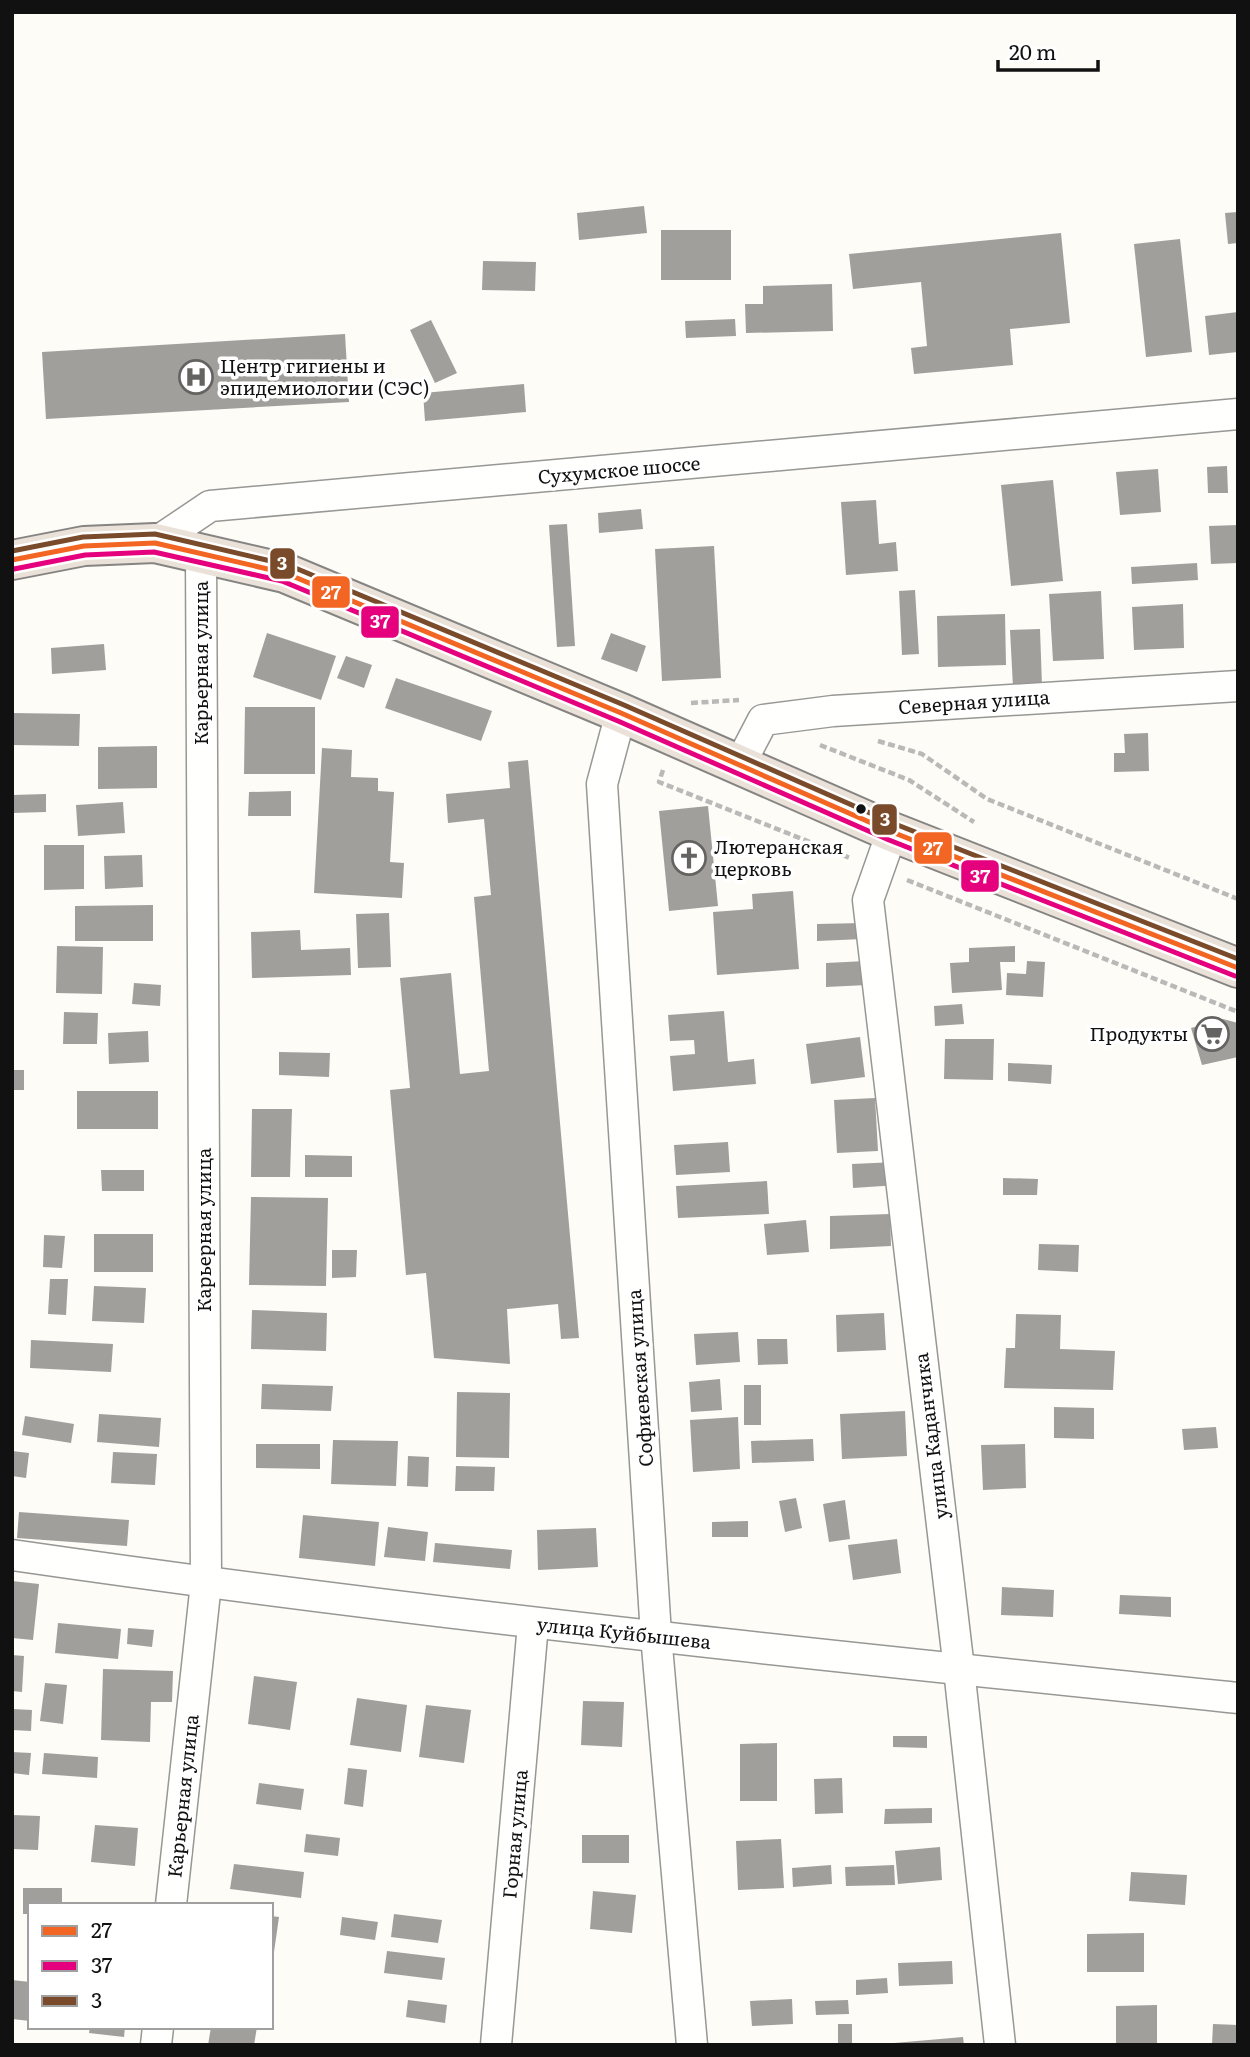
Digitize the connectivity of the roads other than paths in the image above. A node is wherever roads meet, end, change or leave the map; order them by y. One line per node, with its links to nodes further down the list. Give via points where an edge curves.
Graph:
1 (1238, 414): 2 (street, Сухумское шоссе, via 210,506)
2 (155, 543): 3 (highway); 4 (highway, via 84,546)
3 (201, 553): 6 (highway, via 285,573); 11 (street, Карьерная улица)
4 (12, 560)
5 (1238, 686): 7 (street, Северная улица, via 833,710 763,720)
6 (621, 713): 7 (highway); 13 (street, Софиевская улица, via 602,784)
7 (740, 766): 8 (highway)
8 (892, 832): 9 (highway); 14 (street, улица Каданчика, via 868,900)
9 (1238, 968)
10 (12, 1555): 11 (street, улица Куйбышева)
11 (206, 1583): 12 (street, улица Куйбышева); 16 (street, Карьерная улица)
12 (533, 1624): 13 (street, улица Куйбышева); 17 (street, Горная улица)
13 (656, 1635): 14 (street, улица Куйбышева); 18 (street, Софиевская улица)
14 (959, 1669): 15 (street, улица Куйбышева); 19 (street, улица Каданчика)
15 (1238, 1698)
16 (171, 1903)
17 (496, 2045)
18 (692, 2045)
19 (1000, 2045)

